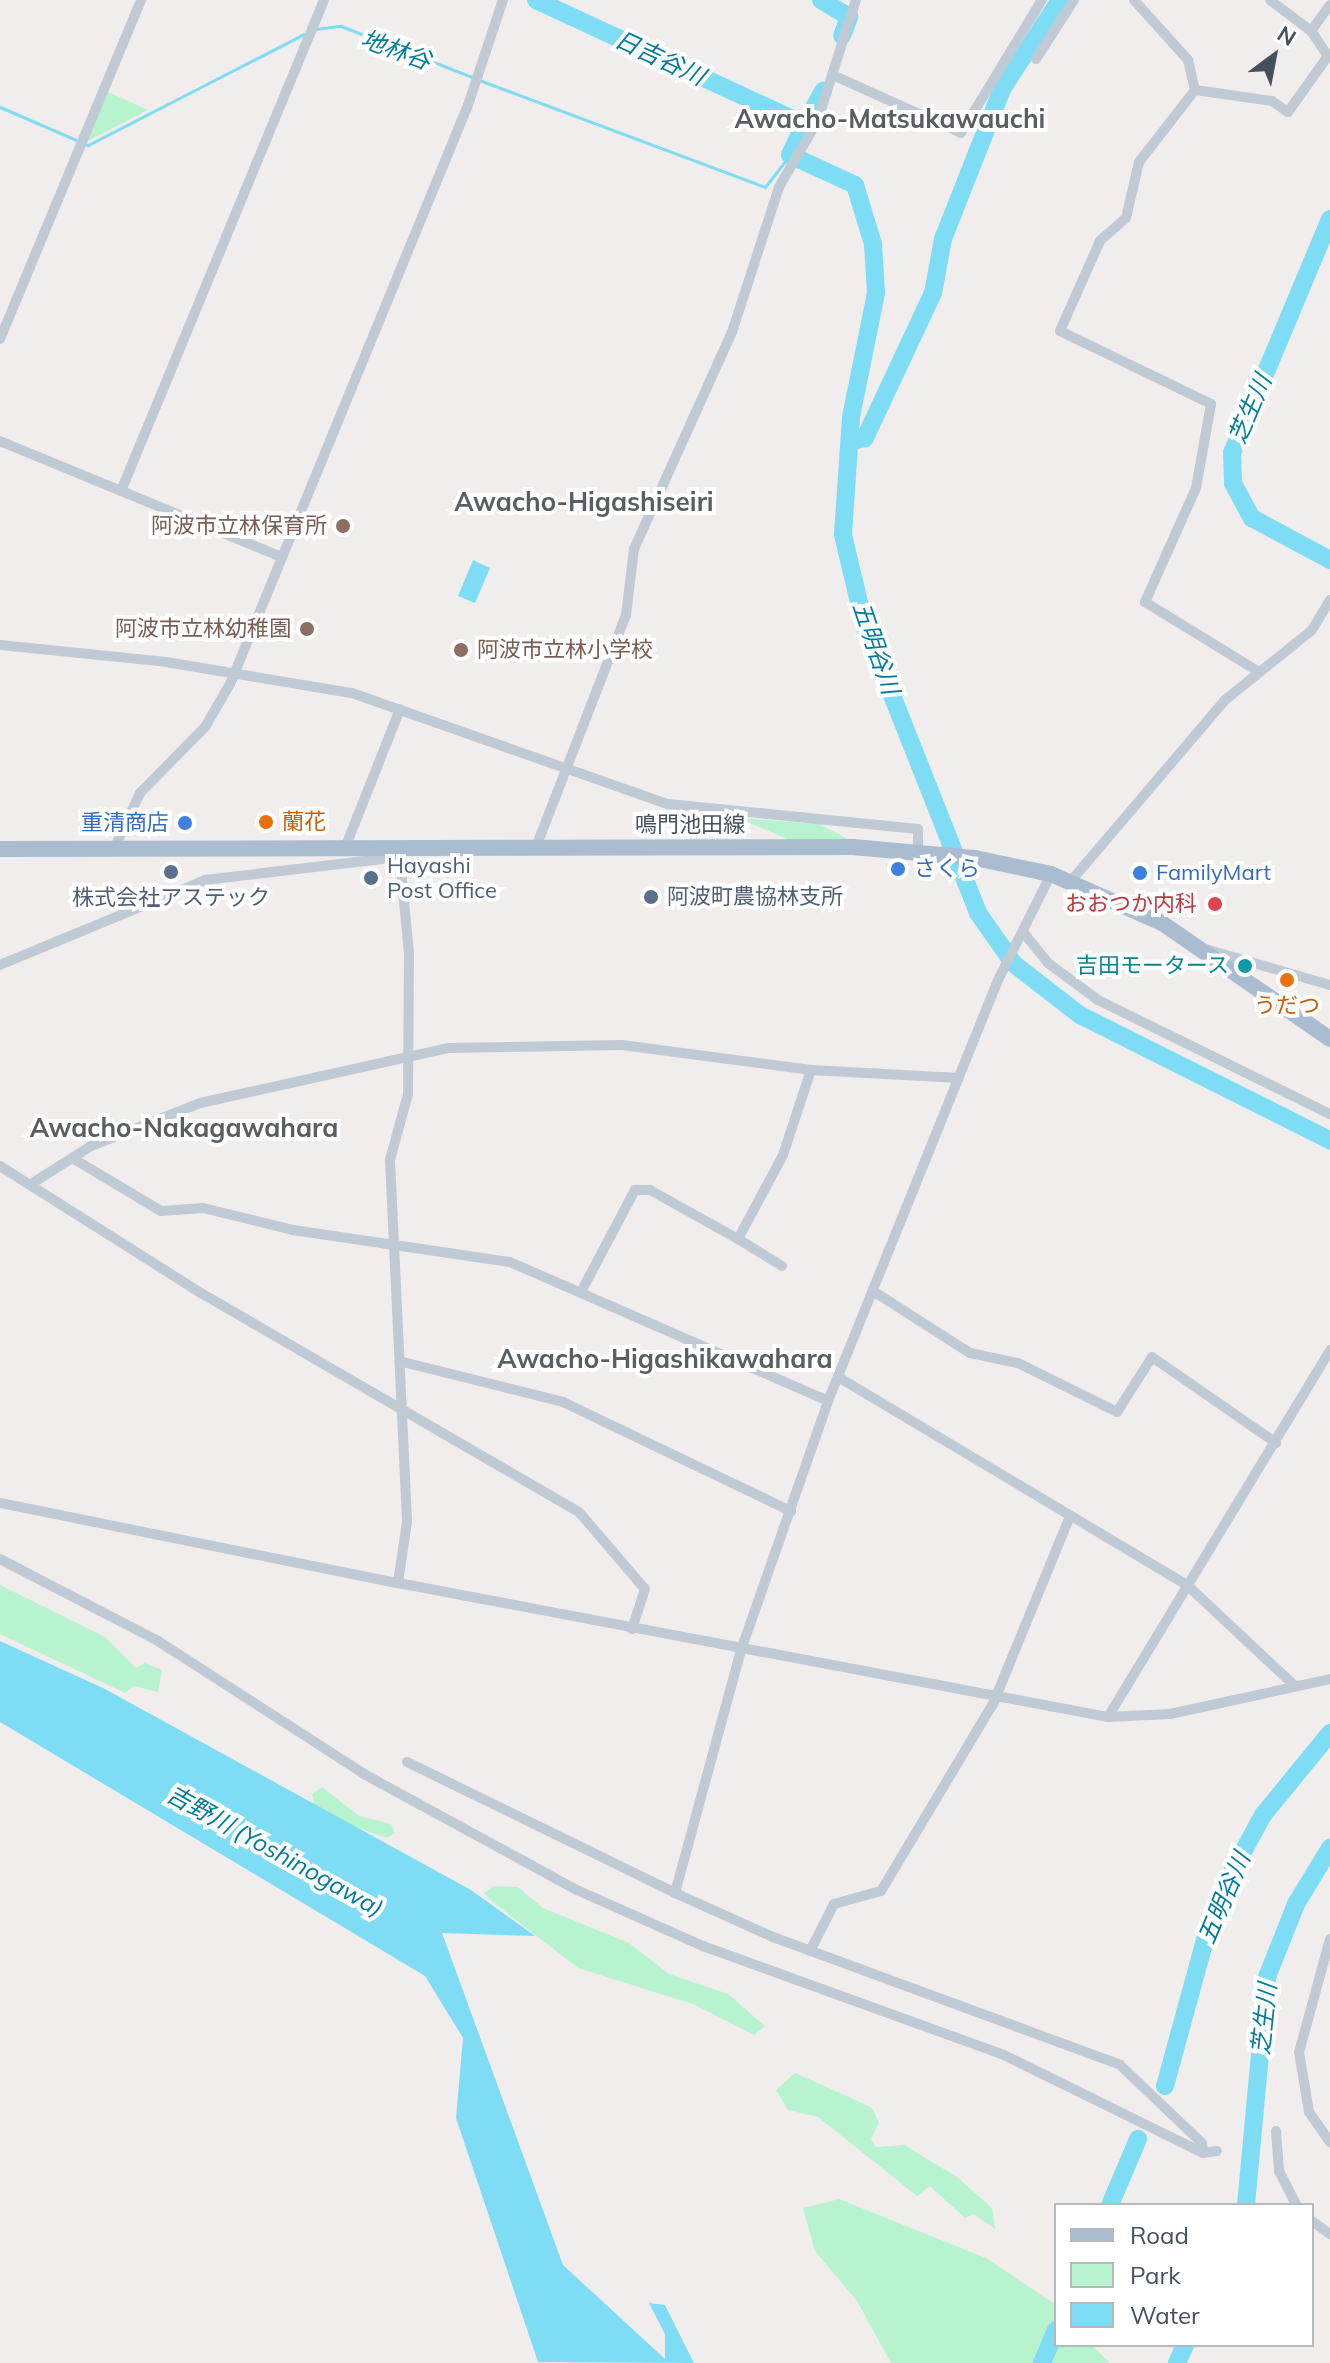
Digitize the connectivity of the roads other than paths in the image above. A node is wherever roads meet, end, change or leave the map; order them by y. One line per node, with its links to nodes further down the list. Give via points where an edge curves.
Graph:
1 (141, 0): 14 (street)
2 (324, 0): 16 (street)
3 (503, 0): 17 (street)
4 (856, 0): 12 (street)
5 (1042, 0): 12 (street, via 961,133)
6 (1074, 0): 11 (street)
7 (1134, 0): 13 (street, via 1188,60)
8 (1270, 0): 10 (street)
9 (1330, 5): 10 (street)
10 (1311, 31): 13 (street, via 1328,56 1288,112 1272,101)
11 (1036, 59)
12 (835, 76): 23 (street, via 791,168 732,332 634,549 626,615)
13 (1195, 90): 20 (street, via 1139,162 1126,218 1100,241 1060,331 1211,404 1196,488 1145,602)
14 (0, 339)
15 (0, 441): 16 (street)
16 (121, 491): 17 (street)
17 (281, 557): 21 (street)
18 (1330, 600): 20 (street, via 1312,630)
19 (0, 645): 21 (street)
20 (1256, 670): 31 (street)
21 (234, 673): 22 (street); 27 (street, via 205,727 140,793)
22 (400, 709): 23 (street); 25 (street)
23 (564, 768): 24 (street); 28 (street, via 693,810 918,829)
24 (536, 847): 28 (main road, 鳴門池田線); 29 (main road, 鳴門池田線)
25 (345, 848): 27 (main road, 鳴門池田線); 29 (main road, 鳴門池田線)
26 (0, 849): 27 (main road, 鳴門池田線)
27 (114, 849)
28 (925, 851): 30 (main road, 鳴門池田線)
29 (399, 852): 34 (street, via 205,880); 37 (street)
30 (1051, 874): 31 (main road, 鳴門池田線); 32 (street)
31 (1071, 881): 33 (main road, 鳴門池田線)
32 (1022, 934): 39 (street); 40 (street, via 1048,963 1098,1000)
33 (1198, 948): 35 (street); 36 (main road, 鳴門池田線)
34 (0, 965)
35 (1330, 985)
36 (1330, 1039)
37 (409, 1056): 38 (street, via 584,1043); 41 (street, via 200,1103); 45 (street, via 405,1116 390,1160)
38 (811, 1070): 39 (street); 44 (street, via 783,1155)
39 (959, 1078): 48 (street)
40 (1330, 1114)
41 (74, 1159): 43 (street); 45 (street, via 161,1211 203,1208 293,1230)
42 (0, 1166): 43 (street)
43 (31, 1184): 53 (street)
44 (738, 1239): 46 (street); 47 (street, via 650,1190 635,1190)
45 (396, 1243): 47 (street, via 510,1262); 50 (street)
46 (782, 1266)
47 (582, 1290): 52 (street)
48 (873, 1291): 51 (street); 54 (street, via 970,1353 1018,1363 1117,1412 1152,1357)
49 (1330, 1350): 54 (street)
50 (403, 1362): 53 (street); 56 (street, via 563,1402)
51 (838, 1377): 52 (street); 57 (street)
52 (828, 1401): 56 (street)
53 (401, 1408): 59 (street, via 407,1522); 61 (street, via 532,1481 611,1543 645,1589)
54 (1276, 1443): 60 (street)
55 (0, 1503): 59 (street)
56 (791, 1511): 62 (street)
57 (1070, 1516): 60 (street); 65 (street)
58 (0, 1559): 74 (street, via 158,1641 364,1774 577,1890 714,1951 1073,2083)
59 (398, 1583): 61 (street)
60 (1187, 1585): 64 (street); 66 (street)
61 (632, 1629): 62 (street)
62 (741, 1650): 65 (street); 68 (street)
63 (1330, 1679): 64 (street)
64 (1295, 1686): 66 (street, via 1170,1714)
65 (996, 1696): 66 (street); 70 (street, via 881,1891 834,1904)
66 (1108, 1717)
67 (407, 1762): 68 (street)
68 (675, 1893): 70 (street)
69 (1330, 1939): 72 (street, via 1299,2052 1309,2112)
70 (810, 1951): 74 (street, via 1120,2065 1202,2143)
71 (1276, 2131): 75 (street, via 1279,2171)
72 (1330, 2142)
73 (1217, 2151): 74 (street)
74 (1203, 2153)
75 (1295, 2203)

